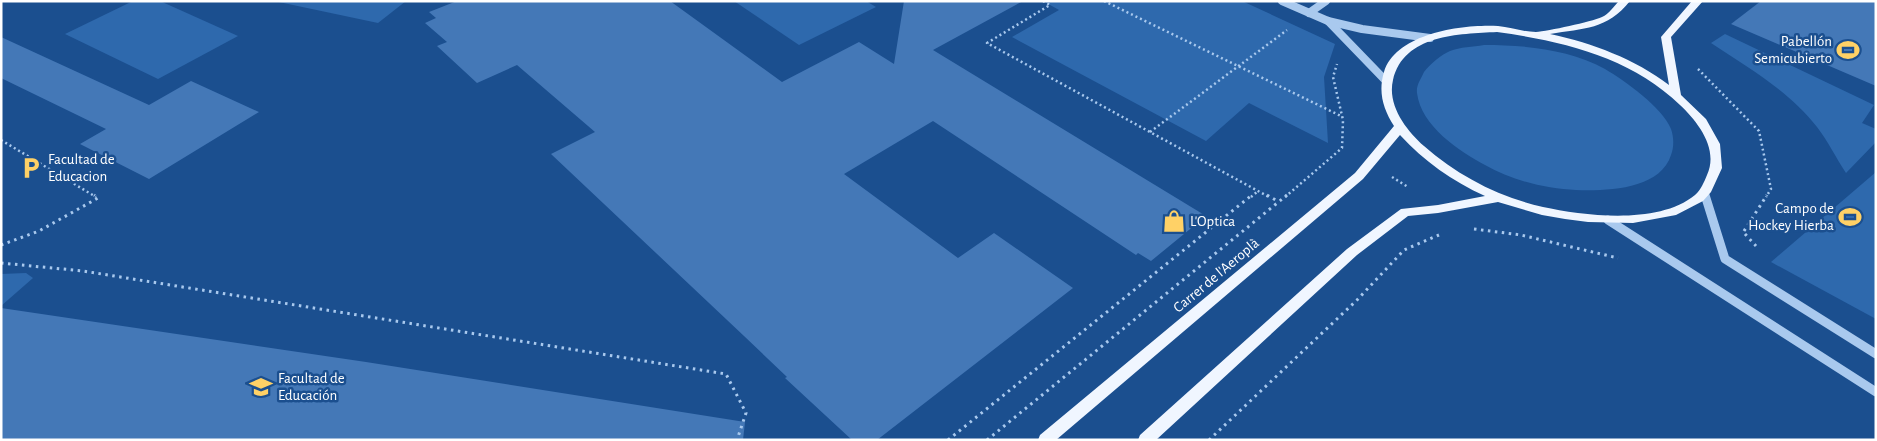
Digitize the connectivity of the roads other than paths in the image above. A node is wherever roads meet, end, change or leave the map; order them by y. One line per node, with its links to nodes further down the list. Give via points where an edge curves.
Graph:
1 (1282, 1): 5 (street)
2 (1326, 1): 5 (street)
3 (1625, 1): 7 (main road, via 1608,18)
4 (1698, 1): 10 (main road, via 1666,37)
5 (1309, 13): 6 (street)
6 (1328, 21): 8 (street); 9 (street)
7 (1536, 34): 8 (main road, via 1497,29 1461,31); 10 (main road, via 1587,46 1627,64)
8 (1430, 38): 9 (main road, via 1408,48 1393,63)
9 (1386, 81): 11 (main road, via 1387,103)
10 (1676, 94): 12 (main road, via 1701,119 1715,146 1717,171)
11 (1400, 127): 13 (main road, via 1424,153 1458,177); 17 (main road, Carrer de l'Aeroplà, via 1359,176)
12 (1704, 193): 14 (main road, via 1681,208 1648,218); 15 (street, via 1725,259)
13 (1500, 197): 14 (main road, via 1573,217); 18 (main road, via 1405,212 1352,252)
14 (1608, 220): 16 (street)
15 (1876, 354)
16 (1876, 392)
17 (1045, 440)
18 (1145, 440)

